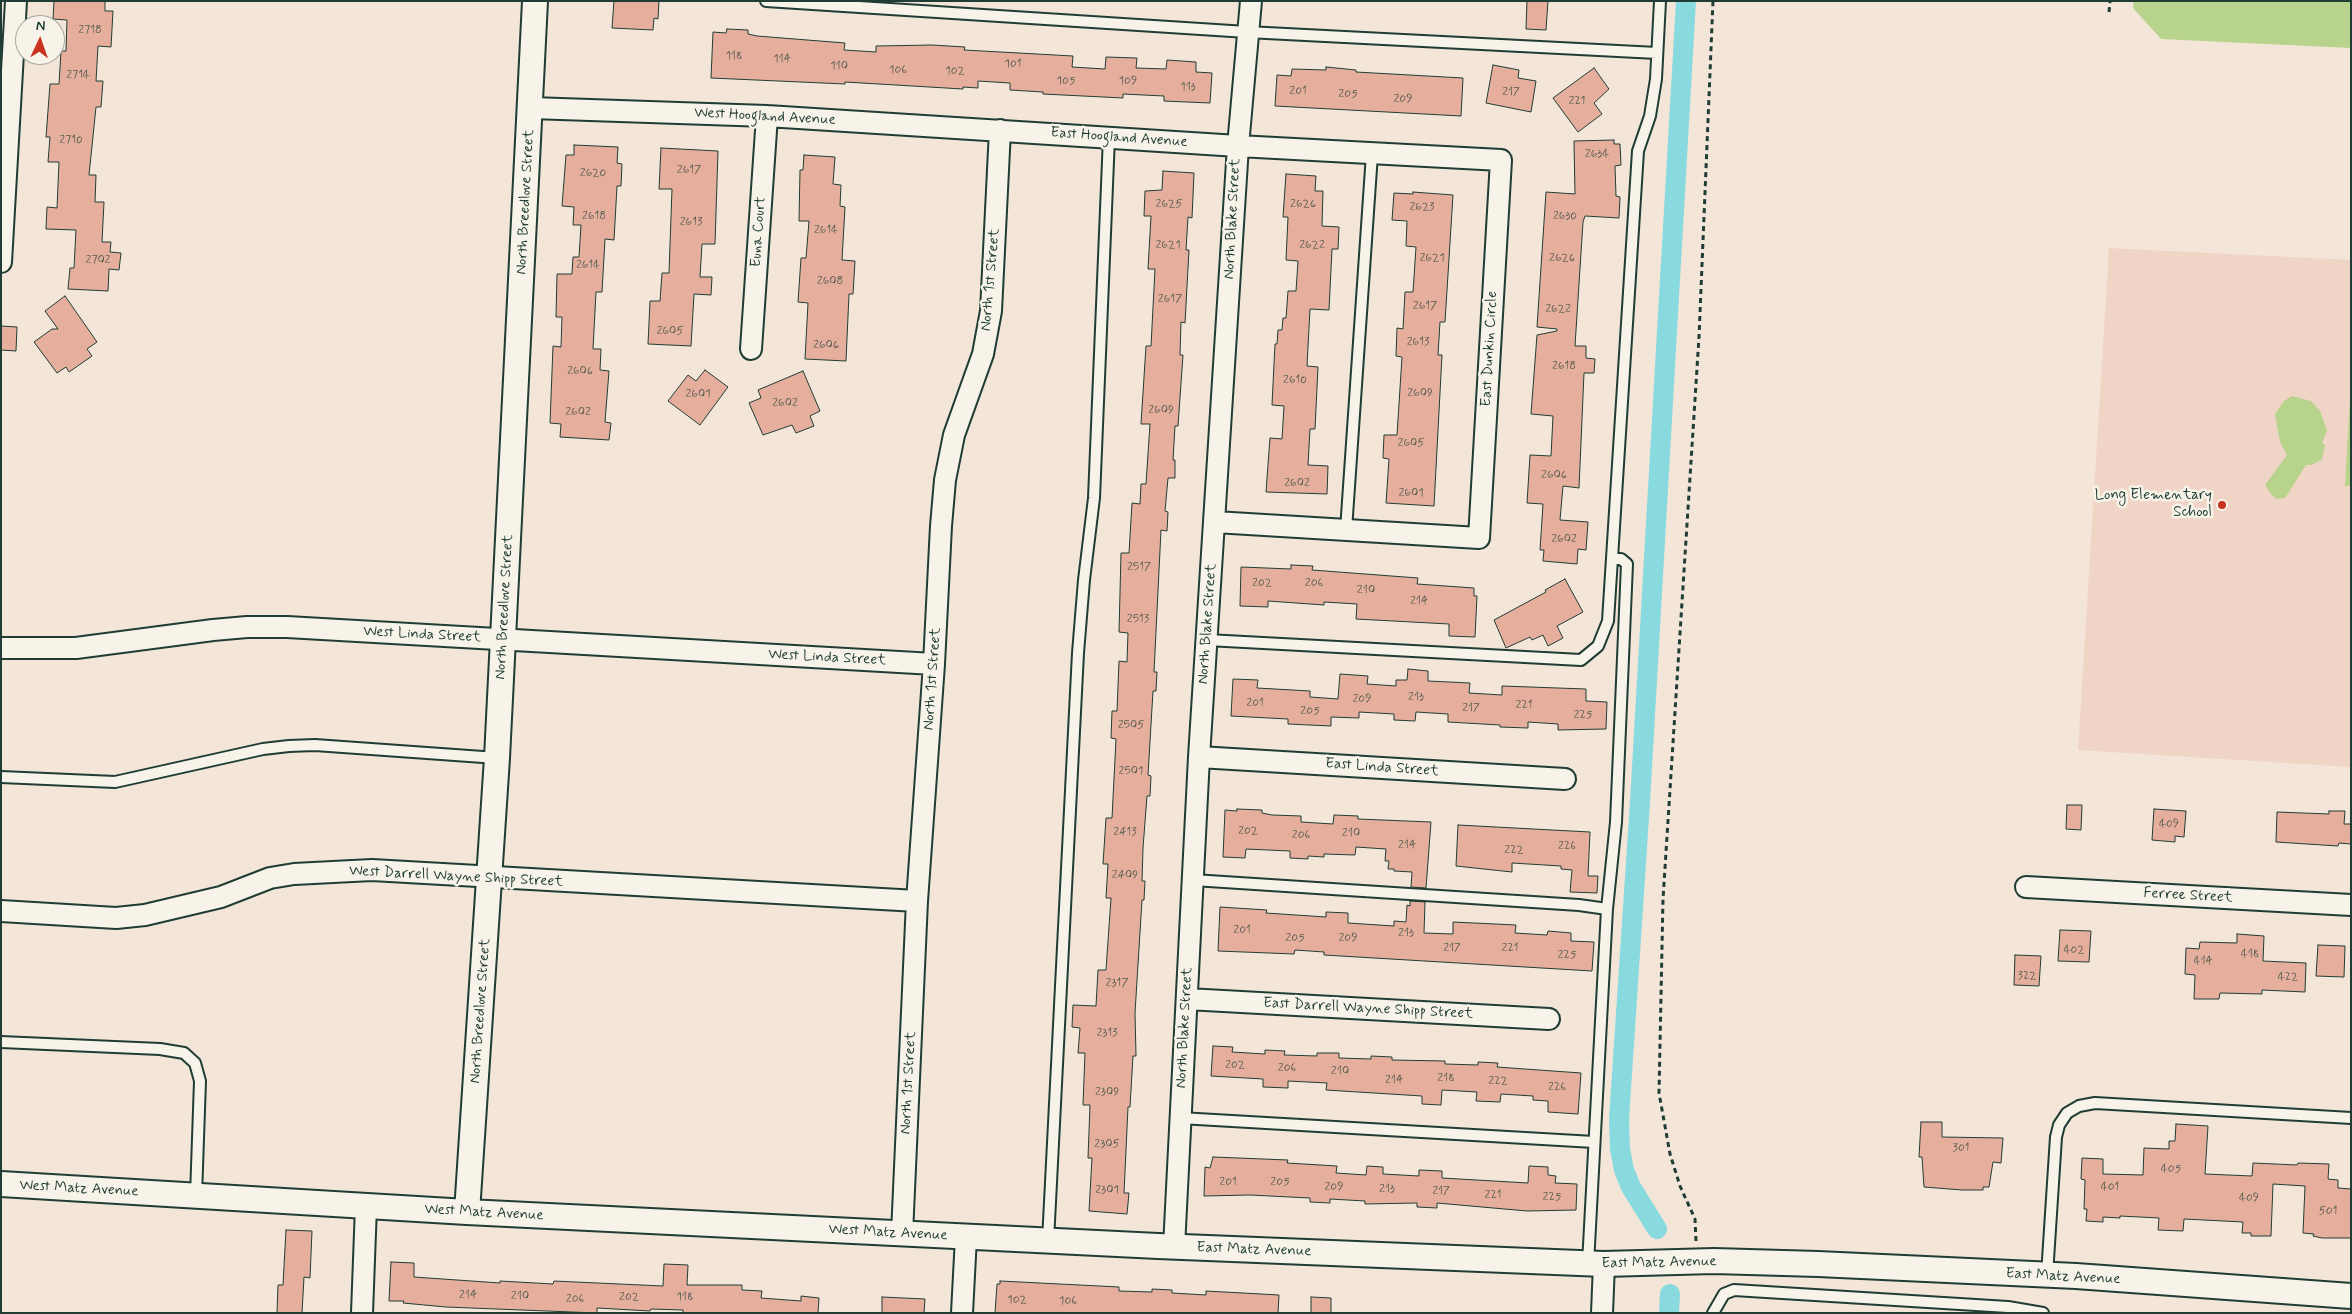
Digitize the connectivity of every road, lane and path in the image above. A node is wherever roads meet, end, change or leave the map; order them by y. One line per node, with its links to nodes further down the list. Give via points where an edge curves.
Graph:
1 (16, 1): 17 (street)
2 (536, 1): 11 (street, North Breedlove Street)
3 (766, 1): 9 (lane)
4 (1251, 1): 9 (street, North Blake Street)
5 (1660, 1): 10 (lane)
6 (1713, 1): 51 (path, via 1699,338 1663,899 1659,1084 1670,1154 1695,1219)
7 (2110, 1): 8 (path)
8 (2109, 12)
9 (1247, 32): 10 (lane); 15 (street, North Blake Street)
10 (1657, 53): 21 (lane, via 1650,116 1638,151)
11 (531, 108): 12 (street, West Hoogland Avenue); 22 (street, North Breedlove Street)
12 (767, 116): 13 (street, West Hoogland Avenue); 18 (street, Euna Court)
13 (1000, 130): 14 (street, East Hoogland Avenue); 25 (street, North 1st Street, via 991,311 983,354 954,435 945,480)
14 (1109, 137): 15 (street, East Hoogland Avenue); 49 (lane, via 1094,498 1078,653)
15 (1238, 146): 16 (street, East Dunkin Circle); 19 (street, North Blake Street)
16 (1372, 154): 20 (lane); 20 (street, East Dunkin Circle, via 1501,160 1479,538)
17 (1, 262)
18 (751, 348)
19 (1215, 522): 20 (street, East Dunkin Circle); 23 (street, North Blake Street)
20 (1346, 530)
21 (1612, 558): 23 (lane, via 1608,621 1598,646 1581,660); 35 (lane, via 1627,564 1616,822)
22 (503, 639): 24 (street, West Linda Street, via 247,627 76,648); 25 (street, West Linda Street); 27 (street, North Breedlove Street)
23 (1207, 640): 26 (street, North Blake Street)
24 (1, 648)
25 (934, 664): 33 (street, North 1st Street)
26 (1199, 757): 29 (street, East Linda Street); 31 (street, North Blake Street)
27 (496, 758): 28 (lane, via 289,746 115,782); 30 (street, North Breedlove Street)
28 (1, 777)
29 (1565, 780)
30 (490, 878): 33 (street, West Darrell Wayne Shipp Street); 36 (street, West Darrell Wayne Shipp Street, via 372,870 294,874 270,878 221,897 116,918); 46 (street, North Breedlove Street)
31 (1193, 880): 35 (lane); 37 (street, North Blake Street)
32 (2026, 886): 34 (street, Ferree Street)
33 (917, 901): 47 (street, North 1st Street)
34 (2351, 905)
35 (1607, 909): 42 (lane)
36 (1, 911)
37 (1187, 999): 38 (street, East Darrell Wayne Shipp Street); 40 (street, North Blake Street)
38 (1549, 1020)
39 (1, 1042): 44 (lane, via 160,1049 184,1053 195,1063 200,1081)
40 (1180, 1118): 42 (lane); 50 (street, North Blake Street)
41 (2351, 1118): 53 (lane, via 2095,1103 2079,1106 2067,1113 2056,1137)
42 (1594, 1142): 52 (lane)
43 (1, 1184): 44 (street, West Matz Avenue)
44 (196, 1196): 45 (street, West Matz Avenue)
45 (366, 1206): 46 (street, West Matz Avenue); 55 (street)
46 (467, 1212): 47 (street, West Matz Avenue)
47 (902, 1234): 48 (street, West Matz Avenue)
48 (966, 1237): 49 (street, East Matz Avenue); 56 (street)
49 (1048, 1241): 50 (street, East Matz Avenue)
50 (1174, 1247): 52 (street, East Matz Avenue)
51 (1695, 1262): 52 (street, East Matz Avenue); 53 (street, East Matz Avenue, via 1818,1264)
52 (1596, 1264): 57 (street)
53 (2047, 1275): 54 (street, East Matz Avenue)
54 (2351, 1296)
55 (362, 1313)
56 (962, 1313)
57 (1602, 1313)
58 (1713, 1313): 59 (lane, via 1724,1294 1734,1290)
59 (2043, 1313)

